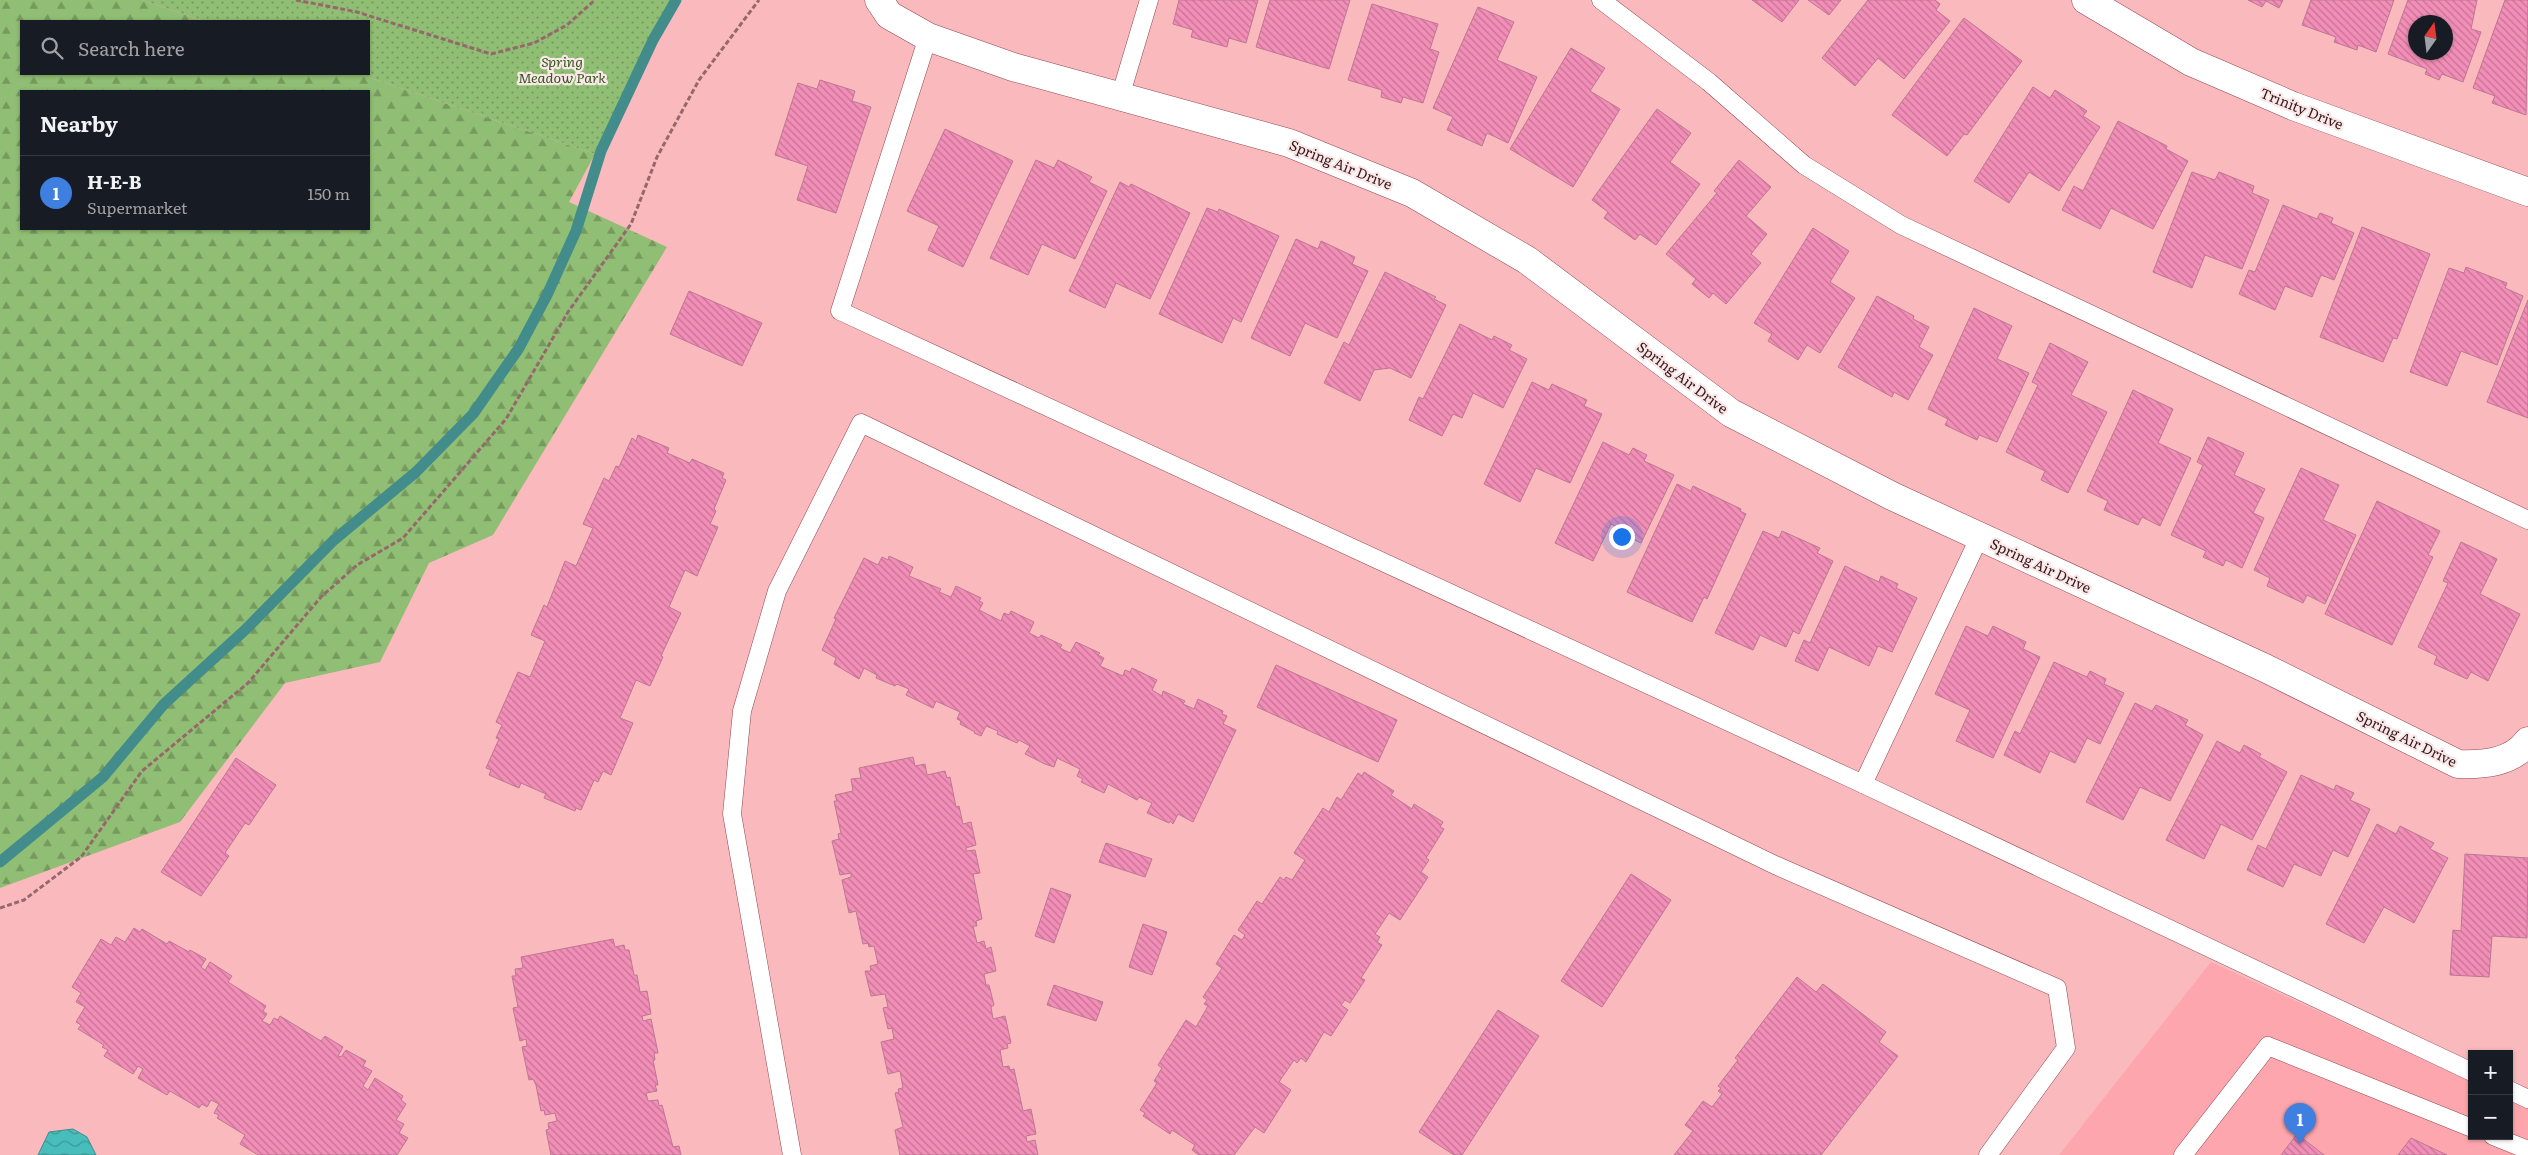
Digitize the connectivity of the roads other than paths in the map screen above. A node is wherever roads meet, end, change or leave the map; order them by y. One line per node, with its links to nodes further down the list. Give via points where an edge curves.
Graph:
1 (879, 0): 5 (street, Spring Air Drive, via 889,15)
2 (1149, 0): 6 (lane)
3 (1601, 0): 8 (lane, via 1709,82 1804,165 1901,225)
4 (2086, 0): 7 (street, Trinity Drive, via 2191,62 2293,106)
5 (928, 37): 6 (street, Spring Air Drive, via 1014,67); 11 (lane, via 840,311)
6 (1120, 97): 9 (street, Spring Air Drive, via 1289,143 1412,193 1527,260 1731,413 1892,496)
7 (2528, 192)
8 (2528, 520)
9 (1980, 536): 10 (street, Spring Air Drive, via 2265,668 2458,764 2480,765 2502,760 2522,749); 11 (lane)
10 (2528, 741)
11 (1863, 784): 12 (lane)
12 (2468, 1070)
13 (2513, 1092): 14 (lane)
14 (2528, 1099)
15 (2468, 1126): 20 (lane, via 2268,1046)
16 (2503, 1140): 17 (lane)
17 (2528, 1150)
18 (792, 1155): 19 (lane, via 732,814 737,758 742,711 777,591 861,423 1775,865 2057,988 2066,1048)
19 (1988, 1155)
20 (2183, 1155)

